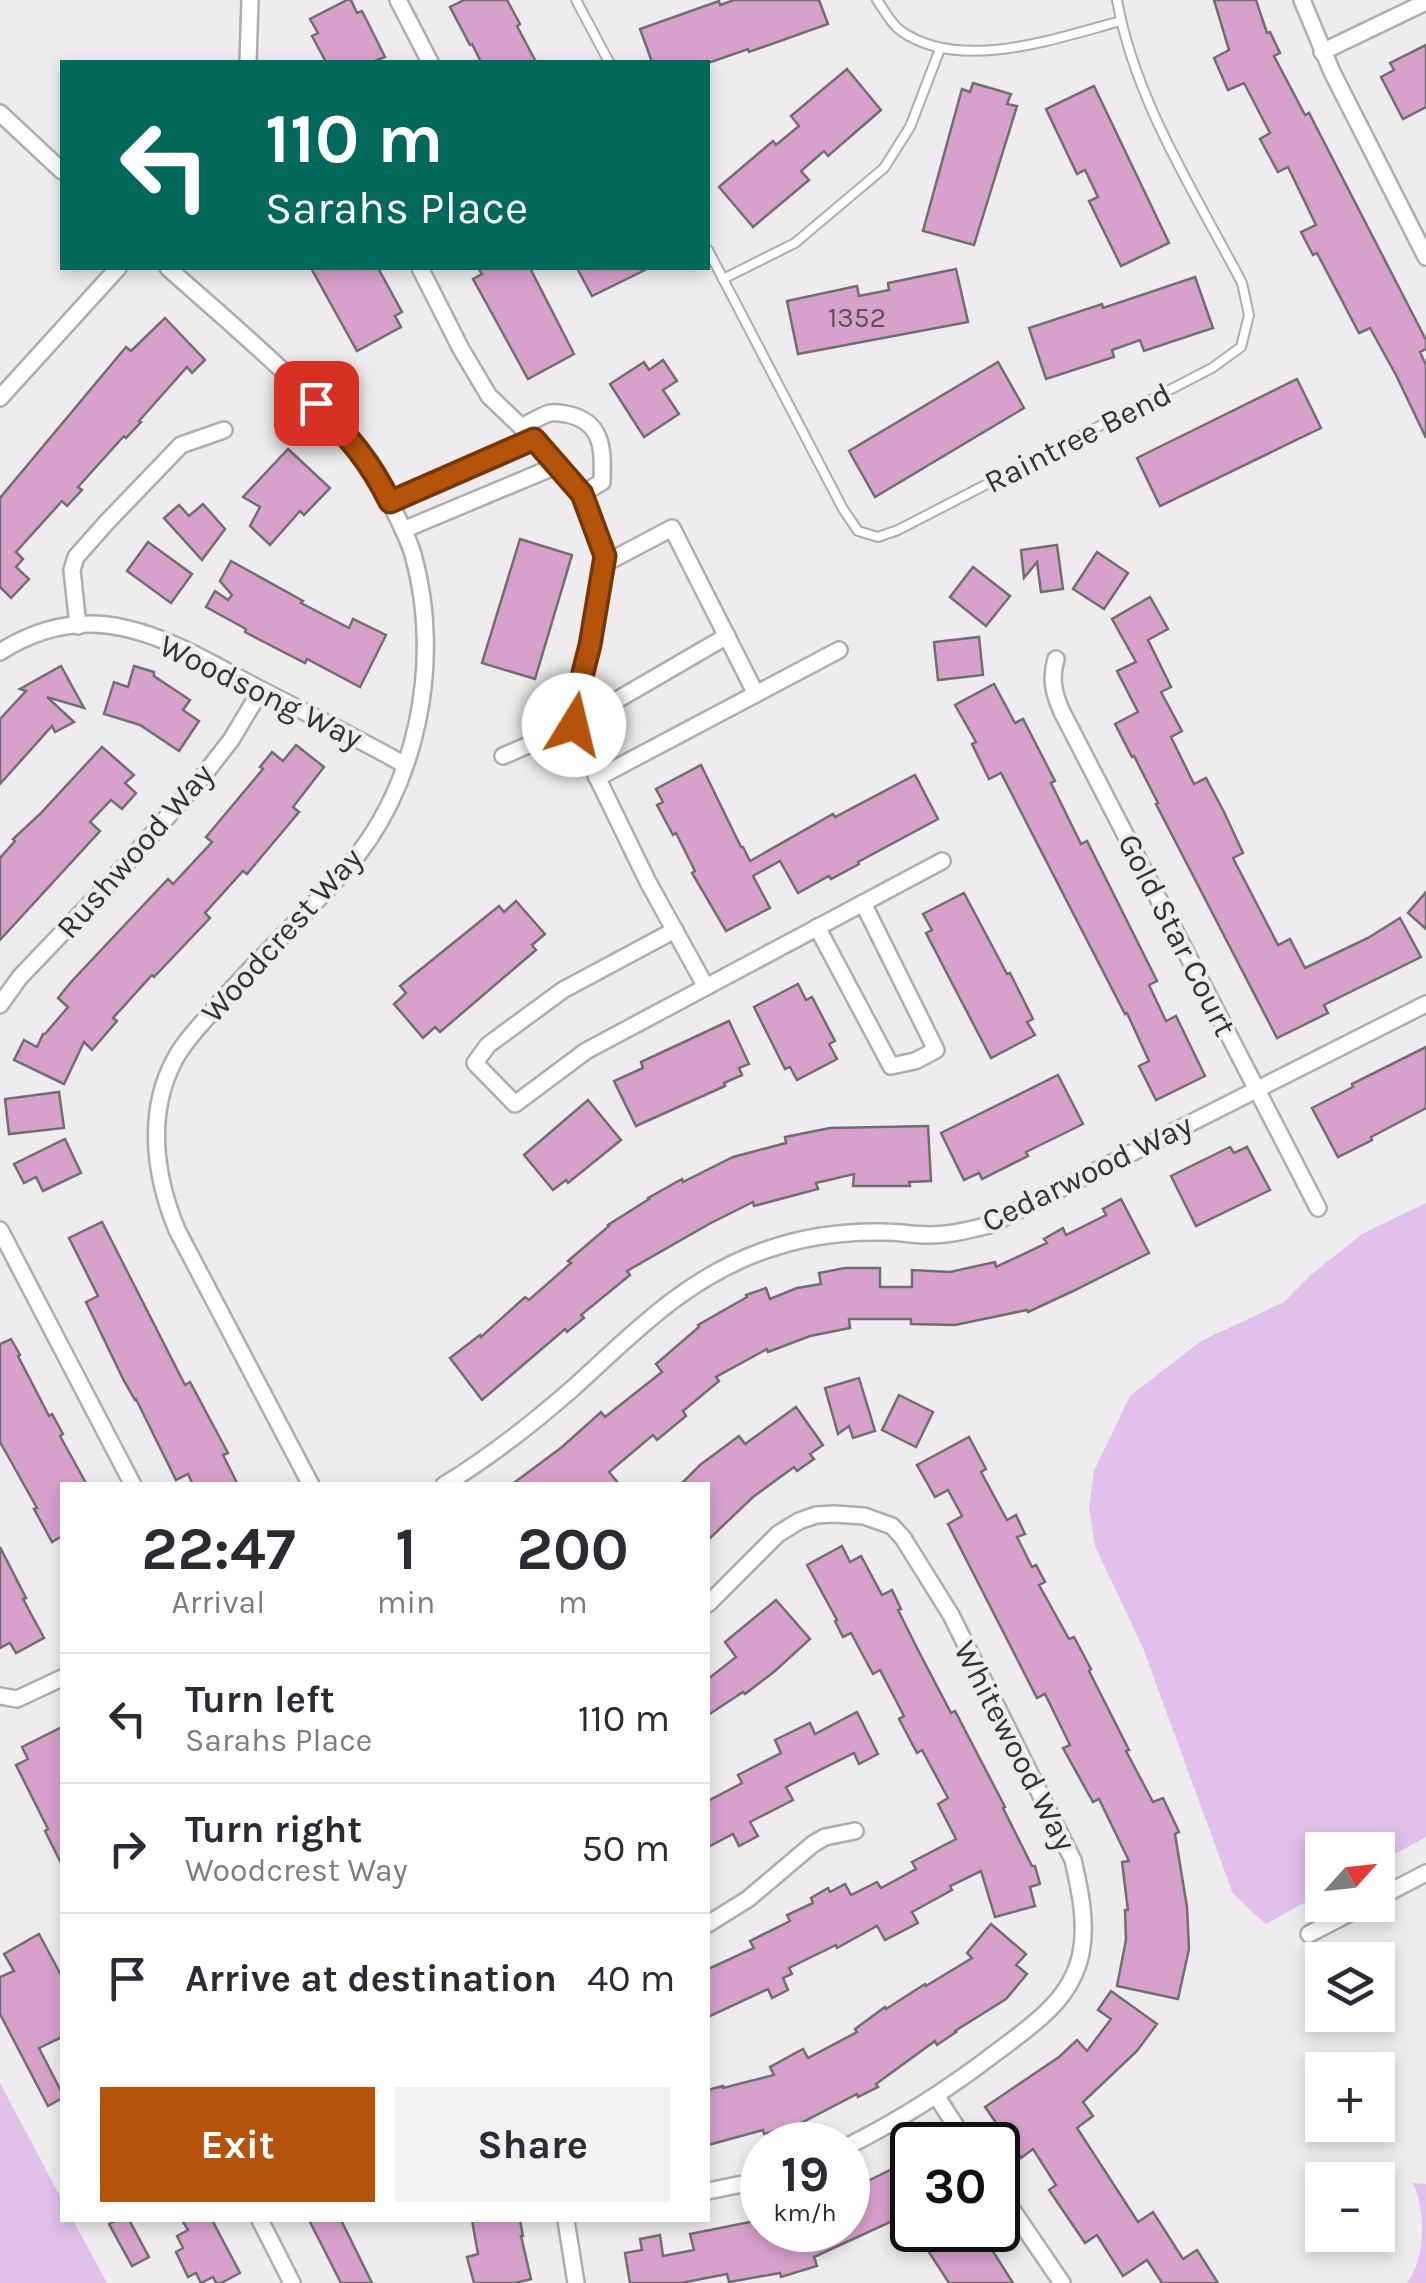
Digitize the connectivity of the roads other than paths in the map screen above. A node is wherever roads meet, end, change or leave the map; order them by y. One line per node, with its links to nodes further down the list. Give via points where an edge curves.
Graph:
1 (250, 0): 12 (street)
2 (398, 0): 13 (street)
3 (591, 0): 7 (lane)
4 (877, 0): 10 (lane, via 898,30)
5 (1117, 0): 9 (lane, Raintree Bend)
6 (1302, 0): 11 (street)
7 (577, 2): 14 (lane)
8 (1426, 2): 11 (street)
9 (1121, 21): 10 (lane, via 991,51); 22 (lane, Raintree Bend, via 1150,107 1242,283 1249,314 1241,347 1212,368 878,536 858,531 844,509)
10 (940, 49): 22 (lane, via 910,127 884,168 795,243)
11 (1322, 52): 18 (street)
12 (248, 60)
13 (429, 60)
14 (608, 60)
15 (0, 113): 16 (street)
16 (60, 169)
17 (710, 254): 22 (lane, Raintree Bend)
18 (1426, 257)
19 (116, 270): 23 (street)
20 (170, 270): 28 (street, Woodcrest Way, via 353,442)
21 (421, 270): 25 (street, via 489,396)
22 (723, 278)
23 (0, 398)
24 (224, 430): 31 (street, via 181,446 76,557)
25 (527, 433): 26 (street); 27 (street, via 553,412 587,423 600,439 602,482); 28 (street)
26 (556, 466): 27 (street); 29 (street)
27 (582, 494): 30 (street)
28 (390, 502): 29 (street, Woodcrest Way)
29 (403, 530): 40 (street, Woodcrest Way, via 423,599 427,642 426,677)
30 (604, 564): 32 (street, via 672,528); 38 (street)
31 (78, 626): 34 (street, Woodsong Way, via 31,634); 36 (street, Woodsong Way, via 123,628 177,646)
32 (727, 636): 37 (street); 38 (street)
33 (839, 650): 37 (street)
34 (0, 652)
35 (1056, 659): 49 (street, Gold Star Court, via 1053,684 1062,712)
36 (261, 690): 40 (street, Woodsong Way); 47 (street, Rushwood Way, via 203,776)
37 (756, 694): 41 (street)
38 (574, 725): 39 (street); 41 (street)
39 (503, 756)
40 (404, 765): 53 (street, Woodcrest Way, via 349,867 174,1060 158,1111 166,1204)
41 (597, 778): 45 (street)
42 (942, 861): 43 (street)
43 (863, 903): 44 (street); 44 (street, via 936,1050 915,1061 891,1066)
44 (817, 927): 46 (street)
45 (675, 930): 46 (street); 46 (street, via 563,990 488,1045 475,1063 515,1104 586,1050)
46 (706, 987)
47 (0, 1004)
48 (1426, 1004): 49 (street, Cedarwood Way)
49 (1257, 1090): 50 (street, Gold Star Court); 54 (street, Cedarwood Way, via 990,1225 928,1235 842,1233 728,1264 661,1307 528,1426)
50 (1318, 1208)
51 (0, 1230): 52 (street)
52 (131, 1482)
53 (309, 1482)
54 (449, 1482)
55 (710, 1602): 64 (street, Whitewood Way, via 778,1534 799,1522 834,1514 892,1526 950,1616 1067,1845 1083,1925 1082,1952 1064,1993 1044,2017)
56 (60, 1679): 57 (street, via 17,1699)
57 (0, 1696)
58 (855, 1831): 62 (street, via 813,1844)
59 (1426, 1874): 60 (street)
60 (1395, 1890)
61 (1332, 1922): 63 (street)
62 (710, 1923)
63 (1309, 1934)
64 (937, 2097): 65 (street); 66 (street, Whitewood Way)
65 (953, 2122)
66 (870, 2135)
67 (740, 2184): 68 (street)
68 (710, 2191)
69 (261, 2222): 72 (street)
70 (566, 2222): 73 (street)
71 (1020, 2222): 74 (street)
72 (292, 2283)
73 (576, 2283)
74 (1062, 2283)

